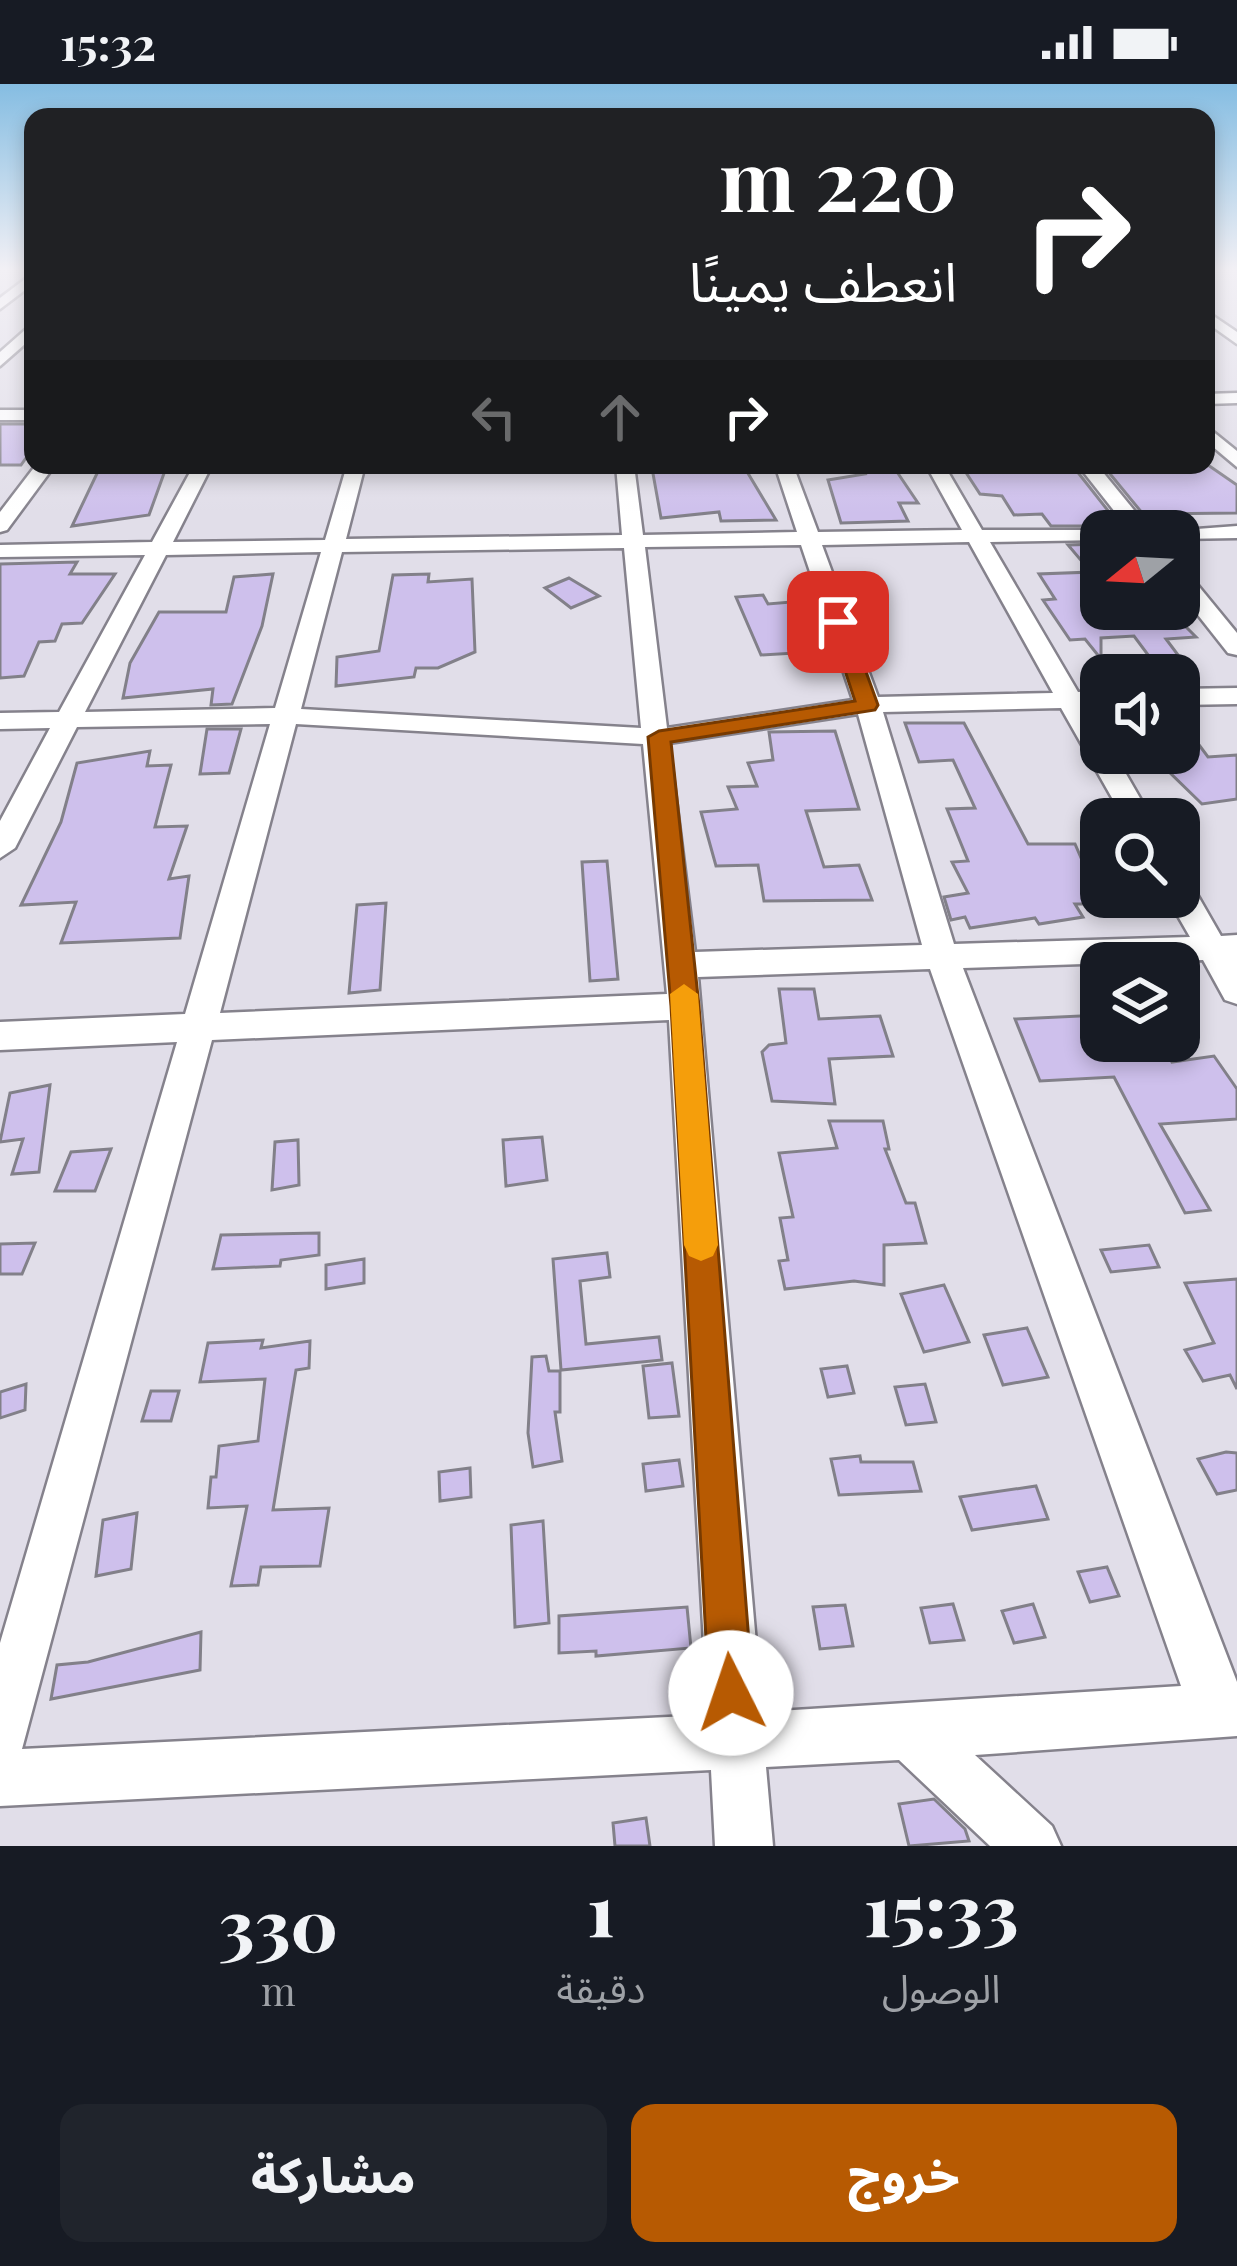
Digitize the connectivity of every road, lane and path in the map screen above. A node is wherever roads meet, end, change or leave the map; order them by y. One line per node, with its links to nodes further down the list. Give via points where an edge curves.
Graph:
1 (1215, 440): 2 (street)
2 (1237, 461)
3 (39, 474): 11 (street)
4 (198, 474): 19 (street)
5 (353, 474): 18 (street)
6 (626, 474): 17 (street)
7 (787, 474): 16 (street)
8 (940, 474): 15 (street)
9 (1094, 474): 10 (street)
10 (1124, 510)
11 (0, 526)
12 (1200, 532): 13 (street)
13 (1237, 532)
14 (1080, 534): 15 (street)
15 (976, 536): 16 (street); 25 (street)
16 (809, 538): 17 (street); 27 (street)
17 (633, 541): 18 (street); 31 (street)
18 (333, 545): 19 (street); 28 (street)
19 (159, 548): 20 (street); 29 (street)
20 (0, 551)
21 (1200, 603): 22 (street)
22 (1237, 648)
23 (1237, 696): 24 (street)
24 (1200, 697)
25 (1070, 700): 26 (street); 27 (street); 32 (street)
26 (1080, 700)
27 (868, 705): 31 (street); 36 (street)
28 (286, 716): 29 (street); 31 (street); 40 (street)
29 (68, 720): 30 (street); 33 (street)
30 (0, 721)
31 (659, 737): 37 (street)
32 (1126, 798)
33 (0, 848)
34 (1200, 916): 35 (street)
35 (1225, 948): 36 (street); 38 (street)
36 (942, 957): 37 (street); 42 (street)
37 (680, 965): 39 (street)
38 (1237, 992)
39 (685, 1006): 40 (street); 45 (street)
40 (198, 1028): 41 (street); 44 (street)
41 (0, 1036)
42 (1227, 1710): 43 (street)
43 (909, 1732): 45 (street); 48 (street)
44 (0, 1736)
45 (734, 1738): 46 (street); 47 (street)
46 (0, 1778)
47 (744, 1846)
48 (1032, 1846)

